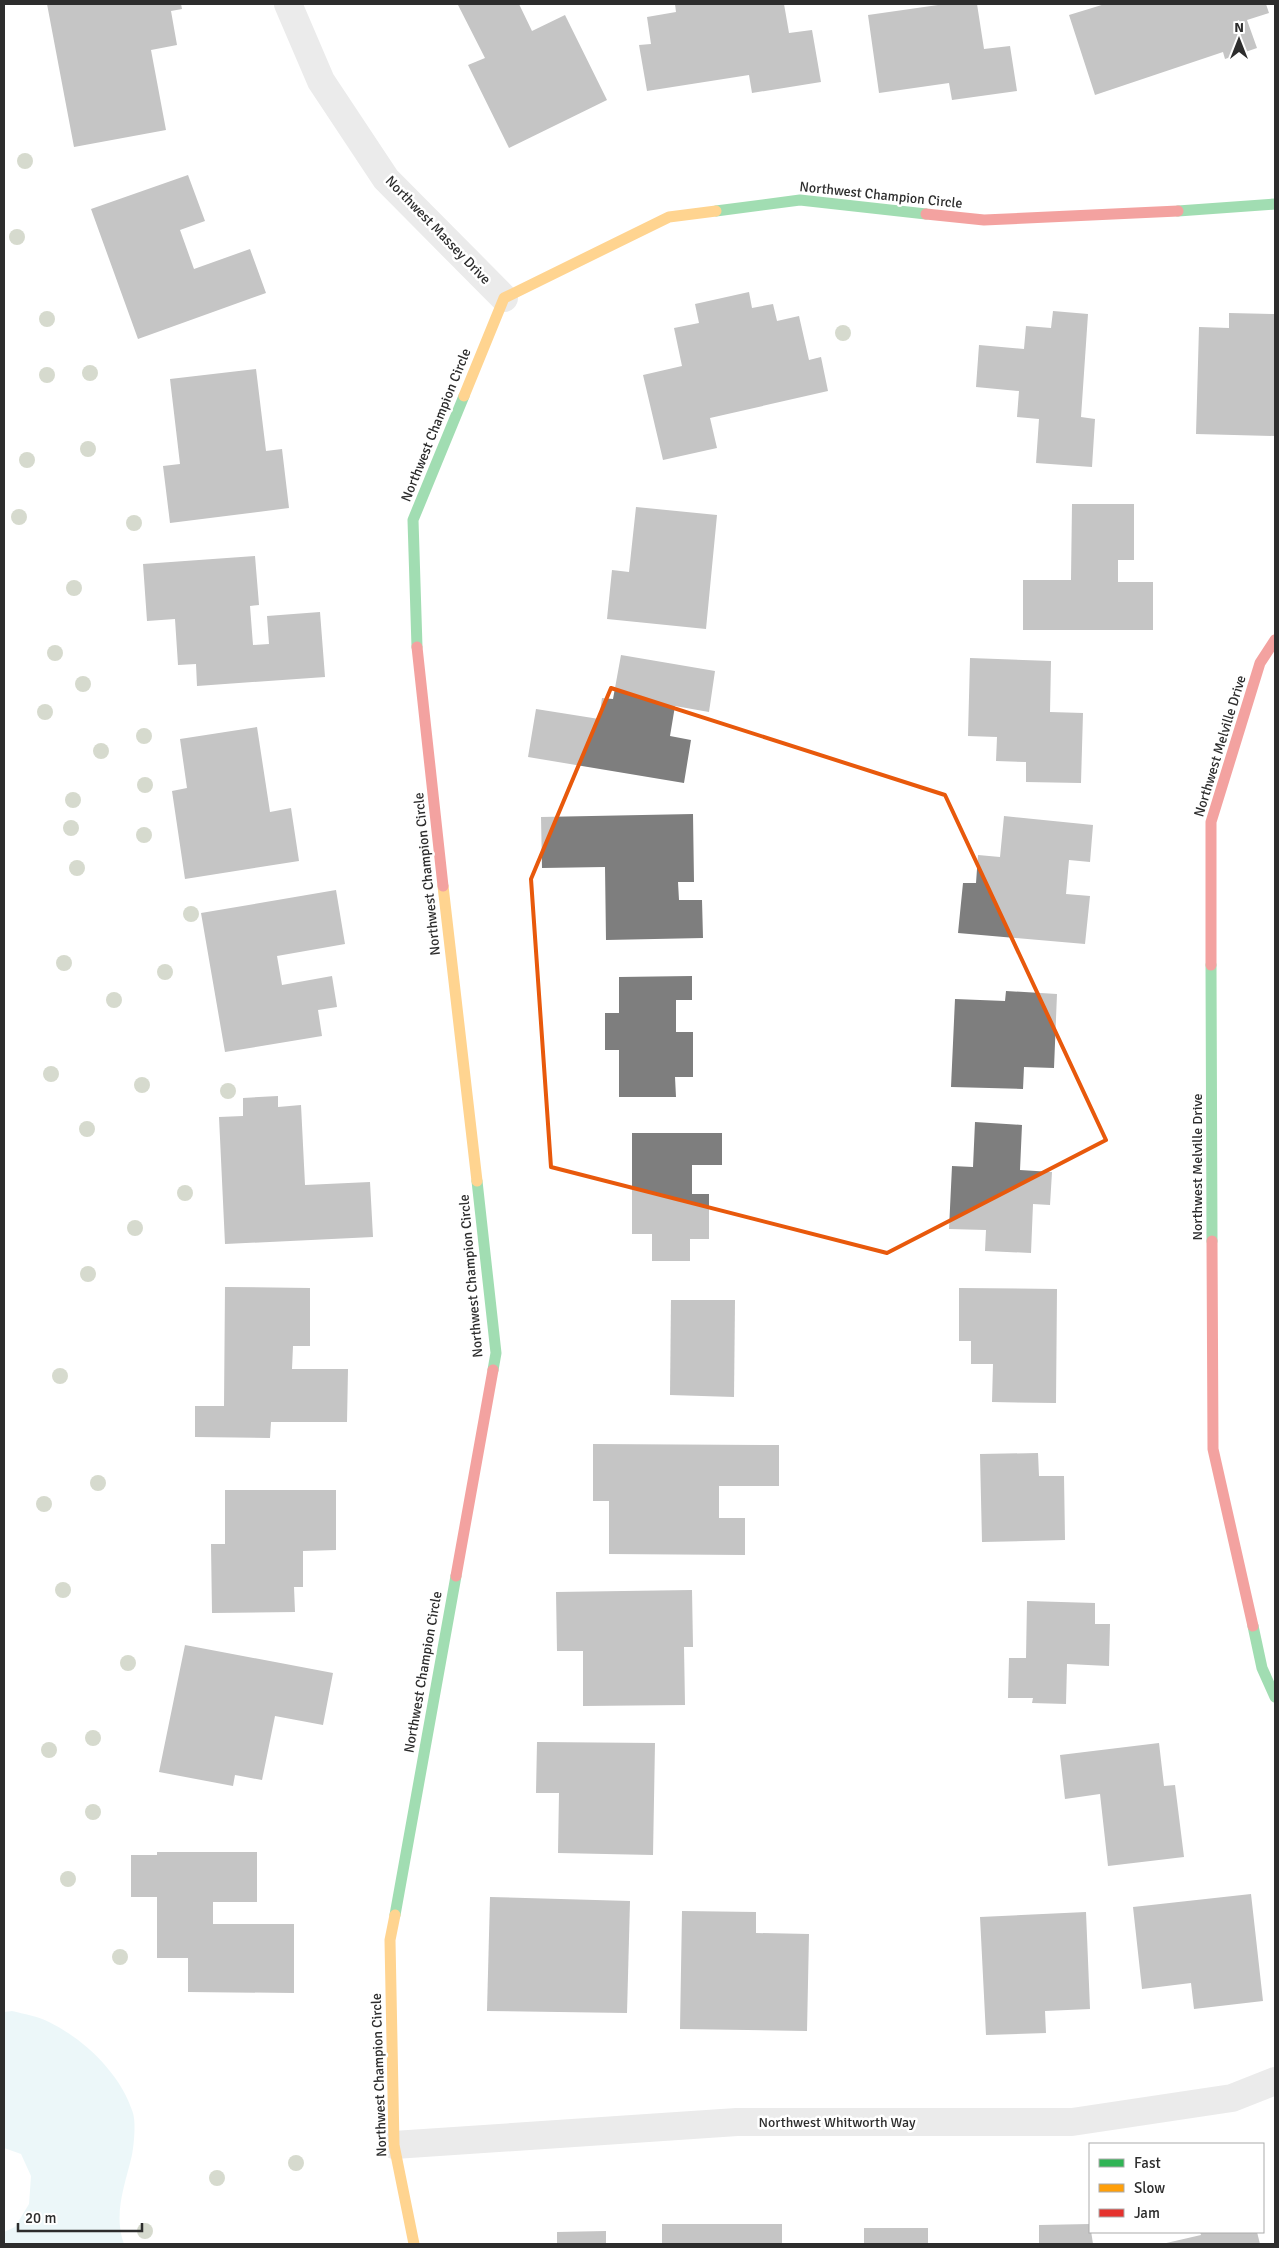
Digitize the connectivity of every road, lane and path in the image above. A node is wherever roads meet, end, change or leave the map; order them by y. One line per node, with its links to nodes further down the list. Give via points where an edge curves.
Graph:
1 (288, 4): 3 (street, Northwest Massey Drive, via 321,81 386,179)
2 (1275, 204): 3 (street, Northwest Champion Circle, via 984,220 800,200 669,217)
3 (504, 298): 7 (street, Northwest Champion Circle, via 414,520 418,662 496,1353 390,1940)
4 (1275, 640): 5 (street, Northwest Melville Drive, via 1260,663 1211,822 1213,1449 1262,1668)
5 (1275, 1697)
6 (1275, 2081): 7 (street, Northwest Whitworth Way, via 1232,2098 1072,2122 737,2122)
7 (394, 2145): 8 (street, Northwest Champion Circle)
8 (414, 2244)

